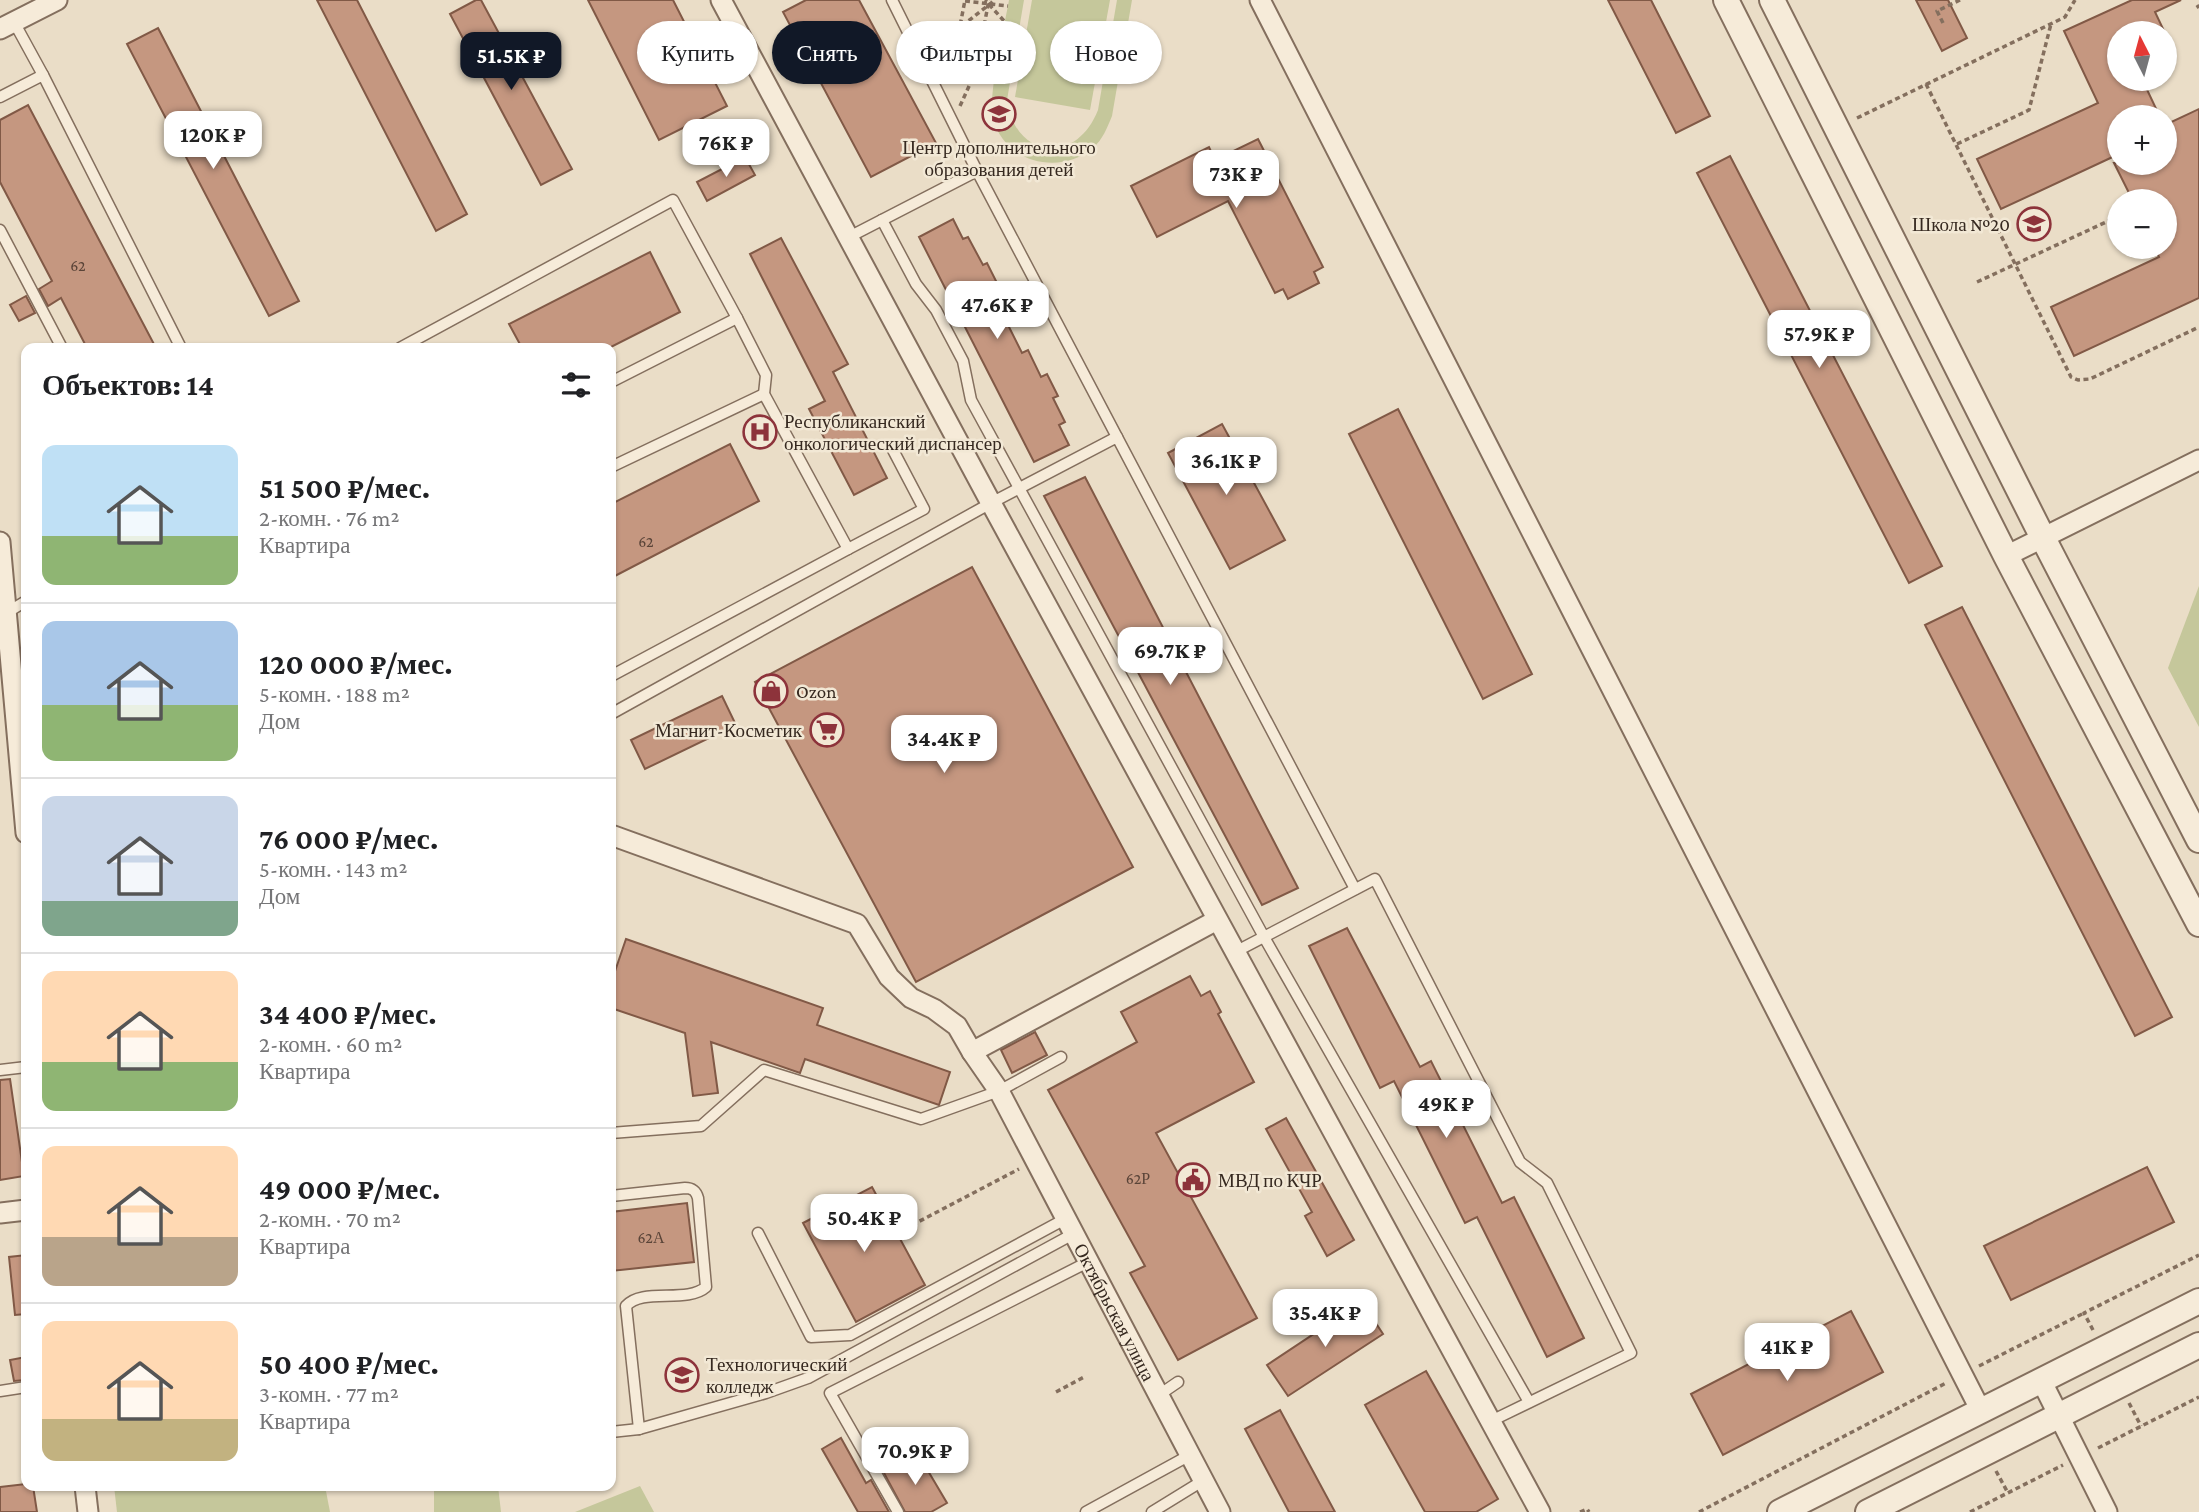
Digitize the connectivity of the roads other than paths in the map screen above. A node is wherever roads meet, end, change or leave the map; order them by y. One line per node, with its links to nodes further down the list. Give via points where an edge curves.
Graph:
1 (57, 0): 7 (street)
2 (721, 0): 13 (street)
3 (892, 0): 10 (lane)
4 (1260, 0): 62 (street)
5 (1726, 0): 29 (street)
6 (1772, 0): 26 (street)
7 (7, 25): 8 (lane)
8 (43, 75): 9 (lane); 16 (lane)
9 (0, 97)
10 (977, 170): 11 (lane); 20 (lane)
11 (882, 220): 13 (lane); 24 (lane, via 916,284 936,310 962,361 971,400)
12 (0, 230): 15 (lane)
13 (849, 237): 25 (street)
14 (737, 318): 17 (lane, via 673,200); 18 (lane); 19 (lane, via 766,375)
15 (59, 343)
16 (178, 343)
17 (409, 343)
18 (616, 379)
19 (764, 394): 23 (lane); 28 (lane)
20 (1117, 437): 24 (lane); 37 (lane)
21 (893, 450): 28 (lane, via 924,509)
22 (2199, 460): 26 (street)
23 (616, 465)
24 (1019, 488): 25 (lane); 40 (lane)
25 (991, 503): 33 (lane); 38 (street)
26 (2043, 538): 29 (street); 36 (street)
27 (0, 542): 31 (street)
28 (848, 549): 32 (lane)
29 (2006, 556): 39 (street)
30 (21, 604): 31 (lane)
31 (8, 612): 34 (street)
32 (616, 673)
33 (616, 711)
34 (21, 742)
35 (616, 837): 42 (street, Октябрьская улица, via 857,924 890,977 911,998 957,1026)
36 (2199, 841)
37 (1355, 890): 40 (lane); 61 (lane, via 1375,879 1520,1162 1547,1183 1631,1353)
38 (1217, 920): 41 (street); 42 (street)
39 (2199, 924)
40 (1264, 937): 41 (lane); 61 (lane)
41 (1235, 952): 64 (street)
42 (972, 1052): 46 (street, Октябрьская улица)
43 (1060, 1057): 46 (lane)
44 (21, 1068): 45 (lane)
45 (0, 1070)
46 (999, 1091): 47 (lane, via 921,1119 764,1070 701,1126); 51 (street, Октябрьская улица)
47 (616, 1133)
48 (616, 1195): 65 (lane, via 691,1188 698,1198 706,1287 696,1293 638,1299 626,1306)
49 (21, 1211): 50 (street)
50 (0, 1213)
51 (1071, 1226): 52 (lane, via 850,1335 811,1337); 53 (street, Октябрьская улица); 65 (lane, via 808,1378)
52 (758, 1233)
53 (1090, 1261): 60 (street, Октябрьская улица); 71 (lane, via 830,1393)
54 (2199, 1301): 56 (street)
55 (2199, 1345): 63 (street)
56 (2041, 1381): 62 (street); 63 (street)
57 (1178, 1382): 60 (lane)
58 (21, 1388): 59 (lane)
59 (0, 1391)
60 (1159, 1395): 67 (street, Октябрьская улица)
61 (1529, 1402): 64 (lane)
62 (1981, 1411): 76 (street)
63 (2058, 1416): 77 (street); 78 (street)
64 (1491, 1421): 75 (street)
65 (639, 1429): 66 (lane)
66 (616, 1431)
67 (1190, 1455): 68 (street, Октябрьская улица); 72 (lane)
68 (1204, 1480): 73 (lane); 74 (street, Октябрьская улица)
69 (86, 1491): 70 (street)
70 (88, 1512)
71 (898, 1512)
72 (1086, 1512)
73 (1152, 1512)
74 (1220, 1512)
75 (1540, 1512)
76 (1780, 1512)
77 (1868, 1512)
78 (2107, 1512)

